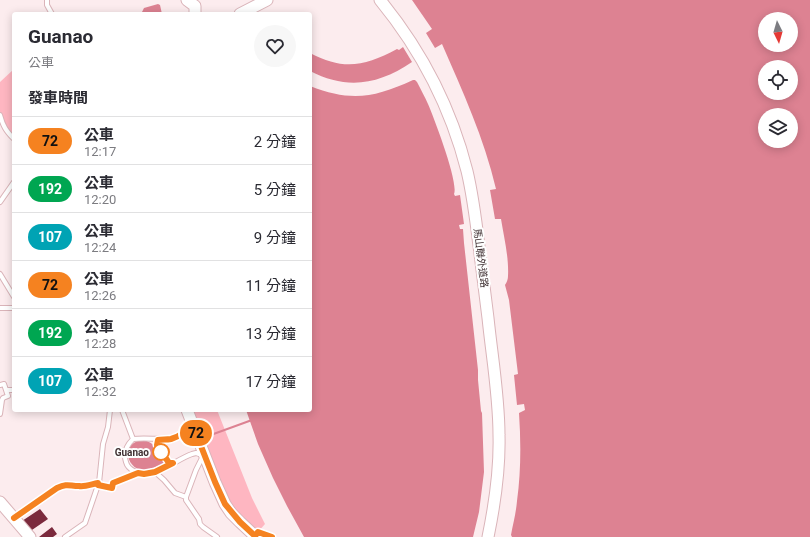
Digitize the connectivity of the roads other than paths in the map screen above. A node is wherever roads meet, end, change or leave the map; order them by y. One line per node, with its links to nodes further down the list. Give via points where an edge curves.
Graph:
1 (47, 0): 4 (lane)
2 (380, 0): 37 (main road, 馬山聯外道路, via 409,38 441,97 458,139 470,188 485,292 499,433 498,470)
3 (263, 2): 5 (main road)
4 (51, 12)
5 (244, 12)
6 (0, 115): 7 (lane, via 3,126)
7 (12, 137)
8 (12, 185): 9 (lane)
9 (0, 202)
10 (0, 274): 11 (lane)
11 (12, 294)
12 (0, 308): 13 (lane)
13 (12, 308)
14 (0, 385): 15 (lane, via 4,384)
15 (6, 390): 16 (lane); 20 (lane, via 8,396 2,400)
16 (12, 390)
17 (110, 412): 28 (lane)
18 (123, 412): 22 (lane)
19 (188, 412): 21 (main road)
20 (0, 414)
21 (192, 423): 23 (lane, via 186,431 173,438); 24 (main road)
22 (133, 439): 23 (lane); 27 (lane, via 125,451 126,464)
23 (160, 439): 25 (lane, via 157,445 169,463)
24 (205, 457): 25 (lane, via 201,454 192,454); 29 (lane, via 202,457); 32 (main road, via 225,504)
25 (173, 463): 26 (lane)
26 (155, 472): 27 (lane); 29 (lane, via 175,493)
27 (138, 473): 28 (lane, via 113,483 112,488)
28 (98, 484): 31 (lane, via 68,484 57,488); 34 (lane, via 85,523)
29 (186, 497): 35 (lane, via 200,524)
30 (0, 502): 31 (main road)
31 (14, 518): 33 (main road)
32 (254, 536): 36 (lane, via 258,532)
33 (30, 537)
34 (65, 537)
35 (217, 537)
36 (272, 537)
37 (488, 537)

